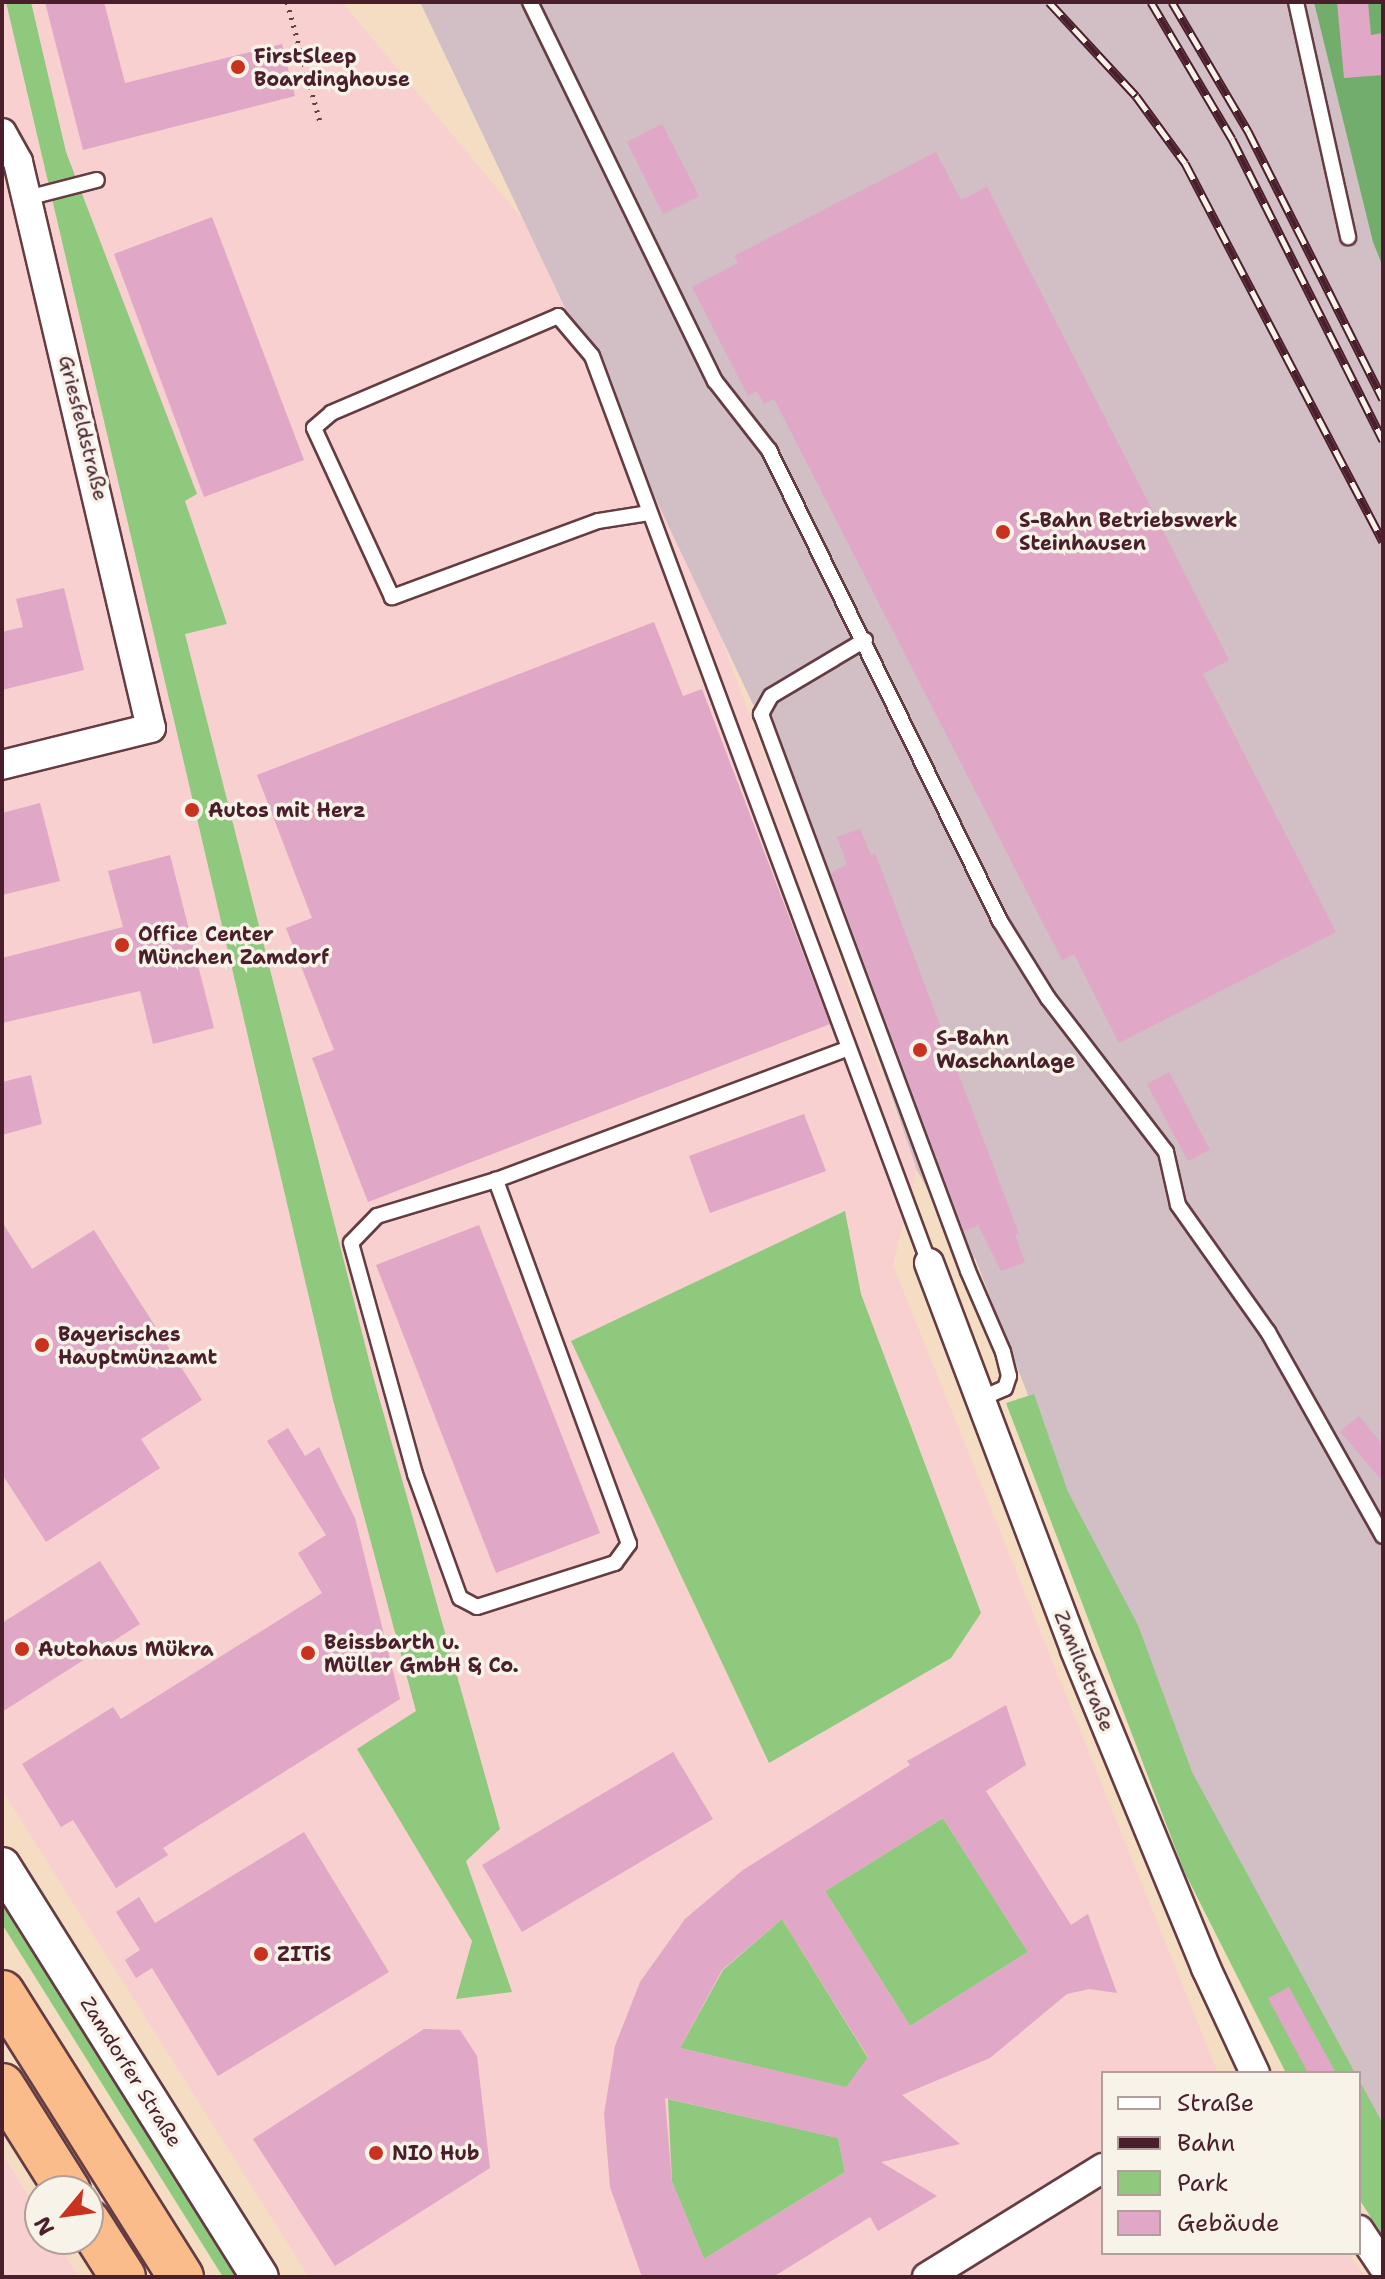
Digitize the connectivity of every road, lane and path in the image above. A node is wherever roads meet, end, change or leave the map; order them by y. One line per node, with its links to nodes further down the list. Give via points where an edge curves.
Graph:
1 (287, 2): 4 (path)
2 (530, 2): 10 (lane, via 715,381 769,450)
3 (1296, 2): 8 (lane)
4 (320, 122)
5 (2, 133): 7 (street, Griesfeldstraße, via 18,162)
6 (97, 180): 7 (lane)
7 (27, 198): 11 (street, Griesfeldstraße, via 151,728)
8 (1348, 237)
9 (649, 513): 9 (lane, via 592,356 558,316 331,413 314,428 392,597 598,521); 12 (lane)
10 (865, 640): 15 (lane, via 771,696 761,714 962,1256 1003,1352 1009,1376 1005,1388); 16 (lane, via 1000,921 1048,998 1166,1152 1178,1205 1268,1332)
11 (2, 765)
12 (847, 1049): 13 (lane); 14 (lane)
13 (496, 1180): 13 (lane, via 629,1544 615,1563 477,1607 460,1598 415,1474 355,1275 351,1243 377,1216)
14 (929, 1263): 15 (street, Zamilastraße)
15 (980, 1399): 19 (street, Zamilastraße, via 1075,1650)
16 (1383, 1536)
17 (2, 1866): 28 (street, Zamdorfer Straße)
18 (2, 1993): 27 (highway)
19 (1254, 2071)
20 (2, 2086): 22 (highway)
21 (1101, 2169): 29 (street)
22 (58, 2175)
23 (1361, 2233): 25 (street)
24 (104, 2247): 26 (highway)
25 (1383, 2266)
26 (123, 2277)
27 (181, 2277)
28 (260, 2277)
29 (927, 2277)

